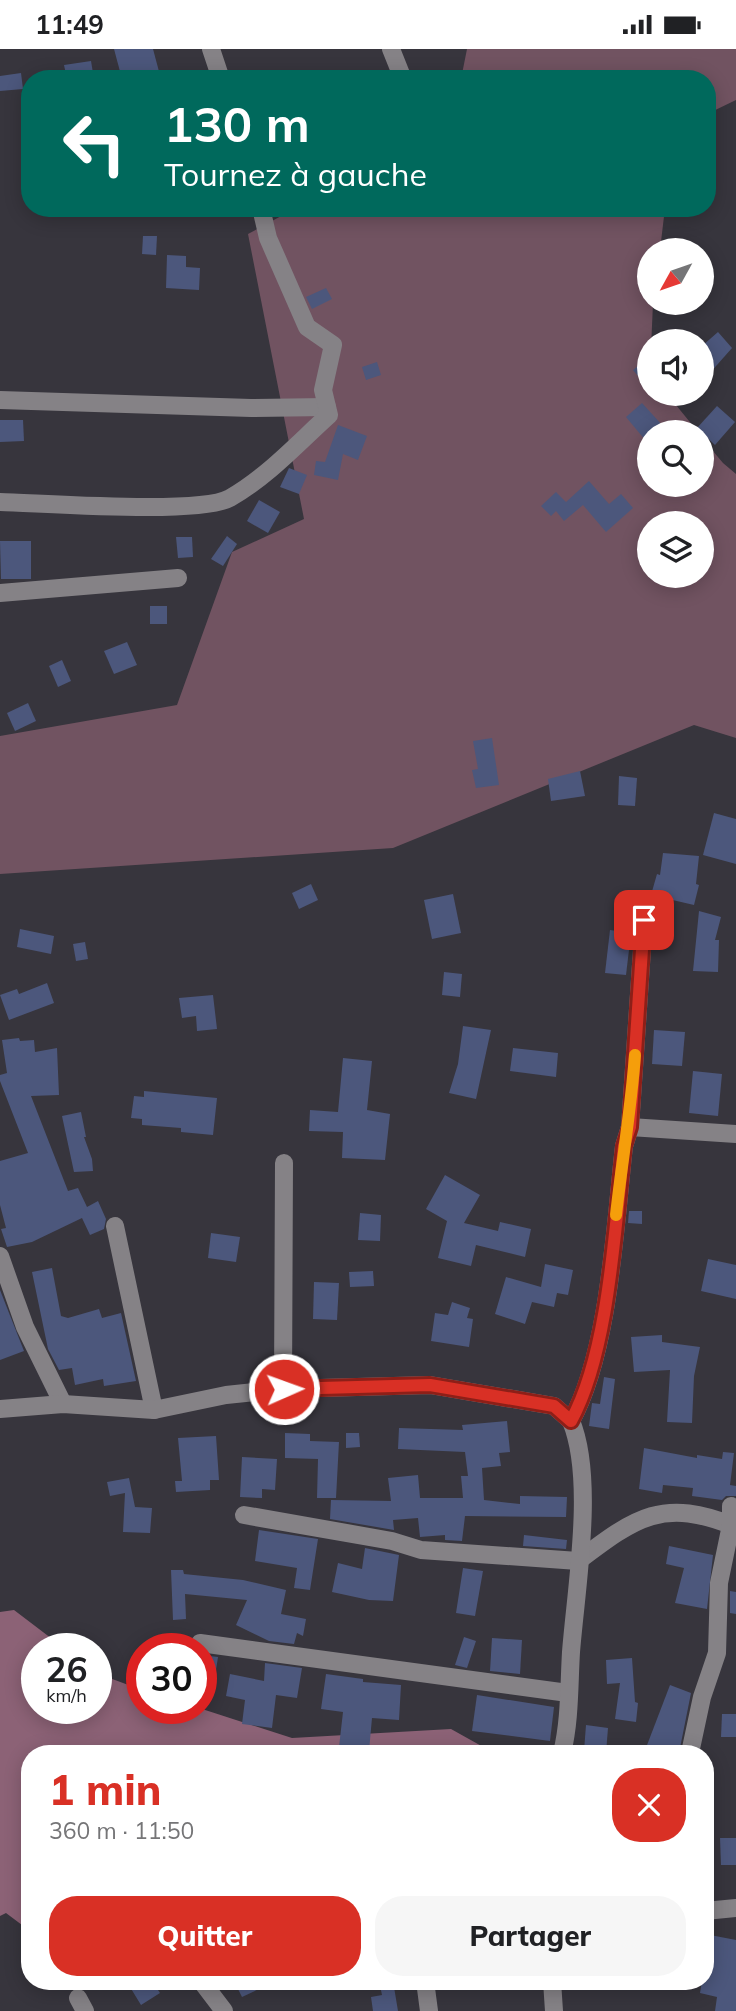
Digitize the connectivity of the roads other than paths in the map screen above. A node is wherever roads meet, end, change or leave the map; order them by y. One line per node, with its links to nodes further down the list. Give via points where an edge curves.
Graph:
1 (211, 49): 3 (street)
2 (391, 49): 4 (street)
3 (219, 70)
4 (399, 70)
5 (263, 217): 7 (street, via 307,327 333,345 323,390)
6 (0, 400): 7 (street)
7 (327, 407): 8 (street, via 329,415 228,499 189,506)
8 (0, 502)
9 (178, 578): 10 (street)
10 (0, 593)
11 (644, 920): 12 (street)
12 (630, 1127): 13 (street); 21 (street, via 608,1287 585,1396)
13 (736, 1134)
14 (284, 1163): 17 (street)
15 (115, 1226): 20 (street)
16 (0, 1256): 18 (street, via 25,1327)
17 (284, 1389): 20 (street); 21 (street, via 430,1385 554,1406)
18 (63, 1404): 19 (street); 20 (street)
19 (0, 1409)
20 (155, 1410)
21 (571, 1421): 25 (street, via 581,1466)
22 (731, 1506): 24 (street)
23 (244, 1515): 25 (street, via 421,1550)
24 (733, 1526): 25 (street, via 707,1515 675,1512 644,1517); 29 (street, via 719,1584 717,1653)
25 (578, 1561): 27 (street)
26 (217, 1645): 27 (street)
27 (568, 1693): 28 (street)
28 (563, 1745)
29 (692, 1745)
30 (736, 1908): 31 (street)
31 (714, 1910)
32 (208, 1990): 35 (street)
33 (426, 1990): 36 (street)
34 (553, 1990): 37 (street)
35 (224, 2011)
36 (429, 2011)
37 (554, 2011)

